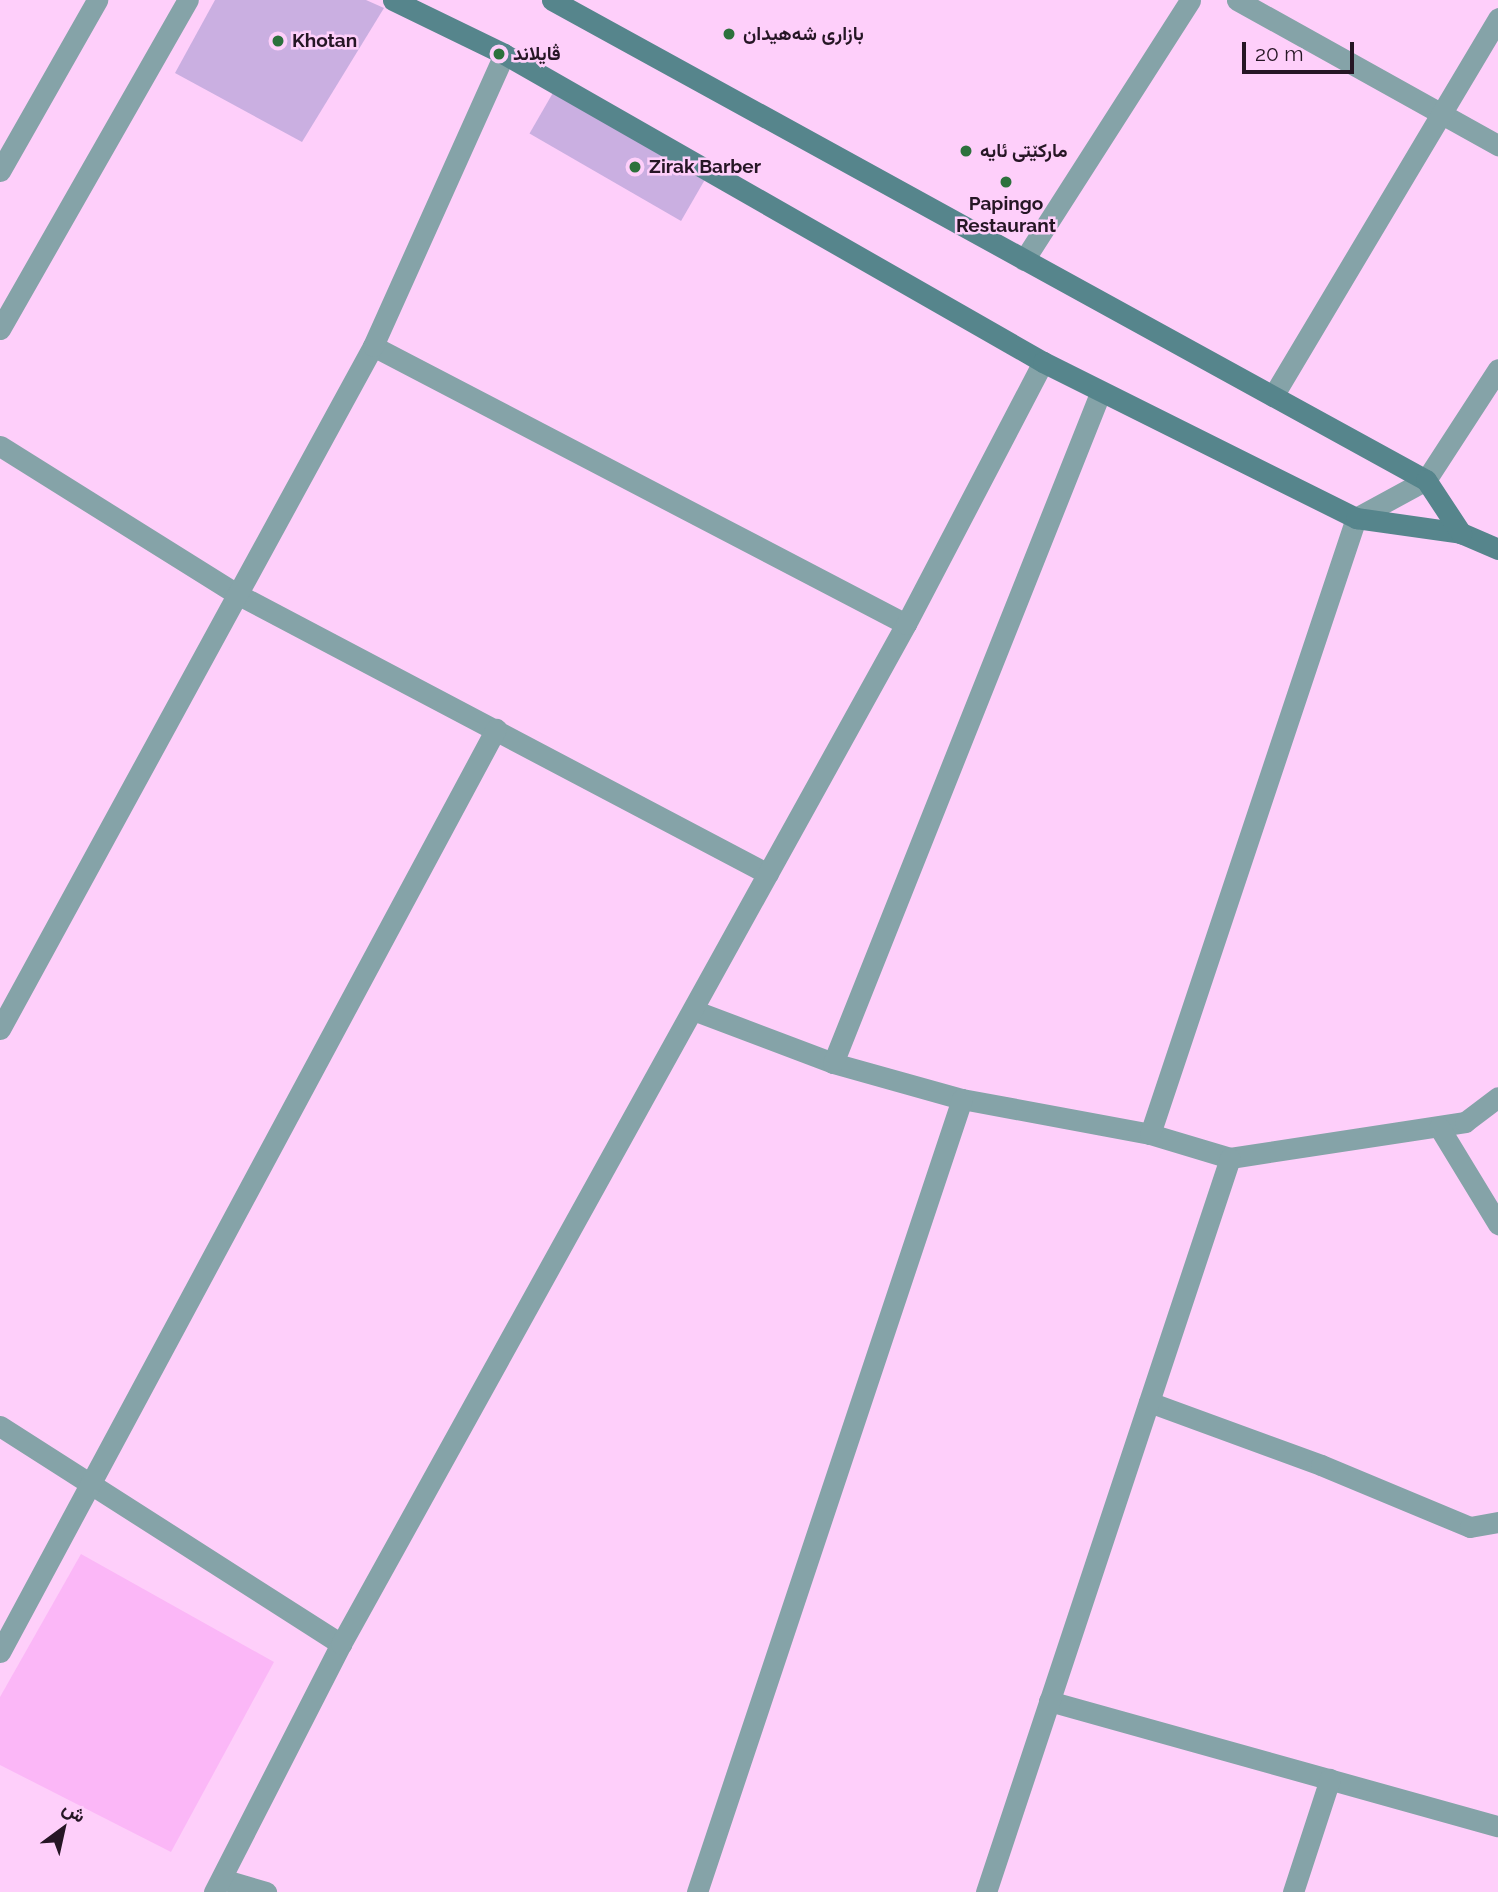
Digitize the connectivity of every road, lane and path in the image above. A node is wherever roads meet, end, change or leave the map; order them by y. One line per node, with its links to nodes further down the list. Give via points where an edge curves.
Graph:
1 (97, 0): 11 (street)
2 (188, 0): 13 (street)
3 (393, 0): 8 (main road)
4 (552, 0): 12 (main road)
5 (1190, 0): 12 (street)
6 (1237, 0): 9 (street)
7 (1498, 18): 9 (street)
8 (504, 54): 14 (street); 15 (main road)
9 (1441, 113): 10 (street); 18 (street)
10 (1498, 145)
11 (0, 171)
12 (1024, 260): 18 (main road)
13 (0, 329)
14 (373, 346): 24 (street); 25 (street)
15 (1042, 362): 17 (main road); 25 (street)
16 (1498, 369): 20 (street)
17 (1101, 391): 21 (main road); 30 (street)
18 (1273, 396): 20 (main road)
19 (0, 446): 24 (street)
20 (1426, 480): 21 (street); 22 (main road)
21 (1356, 519): 22 (main road); 34 (street)
22 (1461, 533): 23 (main road)
23 (1498, 549)
24 (237, 594): 26 (street); 29 (street)
25 (906, 624): 27 (street)
26 (496, 729): 27 (street); 39 (street)
27 (768, 873): 28 (street)
28 (693, 1010): 30 (street); 41 (street)
29 (0, 1029)
30 (833, 1063): 32 (street)
31 (1498, 1097): 33 (street, via 1465,1122)
32 (962, 1099): 34 (street); 48 (street)
33 (1439, 1127): 35 (street); 36 (street)
34 (1150, 1134): 35 (street)
35 (1230, 1158): 37 (street)
36 (1498, 1224)
37 (1149, 1402): 40 (street, via 1321,1465 1470,1527); 43 (street)
38 (0, 1426): 39 (street)
39 (89, 1484): 41 (street); 42 (street)
40 (1498, 1522)
41 (341, 1644): 46 (street)
42 (0, 1651)
43 (1049, 1701): 44 (street); 49 (street)
44 (1331, 1779): 45 (street); 50 (street)
45 (1498, 1826)
46 (218, 1886): 47 (street)
47 (266, 1892)
48 (697, 1892)
49 (986, 1892)
50 (1293, 1892)

